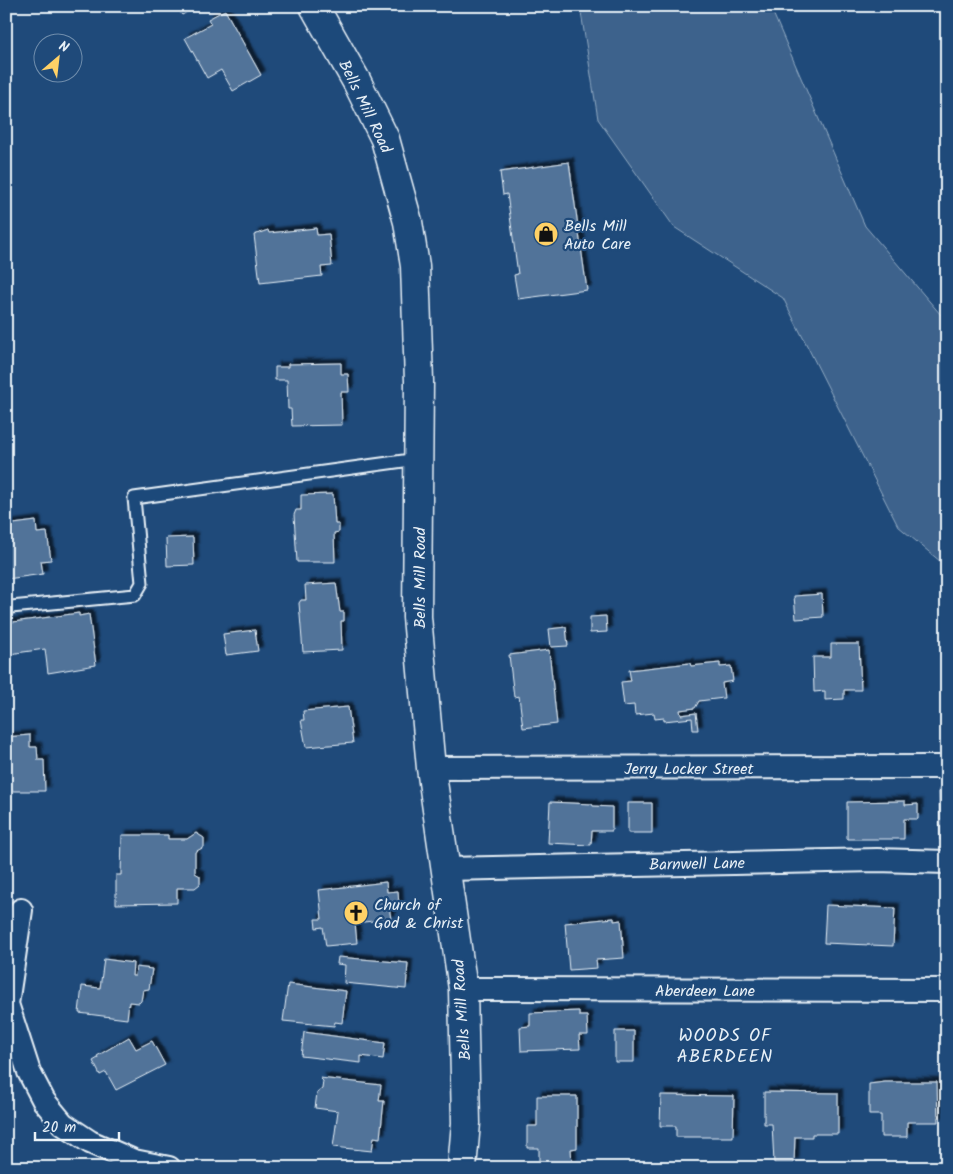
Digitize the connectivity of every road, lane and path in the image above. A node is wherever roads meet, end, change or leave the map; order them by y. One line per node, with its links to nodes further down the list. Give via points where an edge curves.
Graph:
1 (314, 6): 2 (street, Bells Mill Road, via 385,139 408,222 415,266)
2 (418, 458): 3 (lane, via 134,498 142,583 135,595); 5 (street, Bells Mill Road, via 417,617)
3 (10, 607)
4 (947, 767): 5 (street, Jerry Locker Street)
5 (431, 768): 7 (street, Bells Mill Road)
6 (947, 862): 7 (street, Barnwell Lane, via 877,860)
7 (446, 868): 9 (street, Bells Mill Road)
8 (21, 910): 11 (street)
9 (463, 989): 10 (street, Aberdeen Lane); 13 (street, Bells Mill Road, via 466,1123)
10 (947, 990)
11 (7, 1004): 12 (street, via 29,1072 44,1101 63,1124 107,1150)
12 (169, 1168)
13 (462, 1168)

